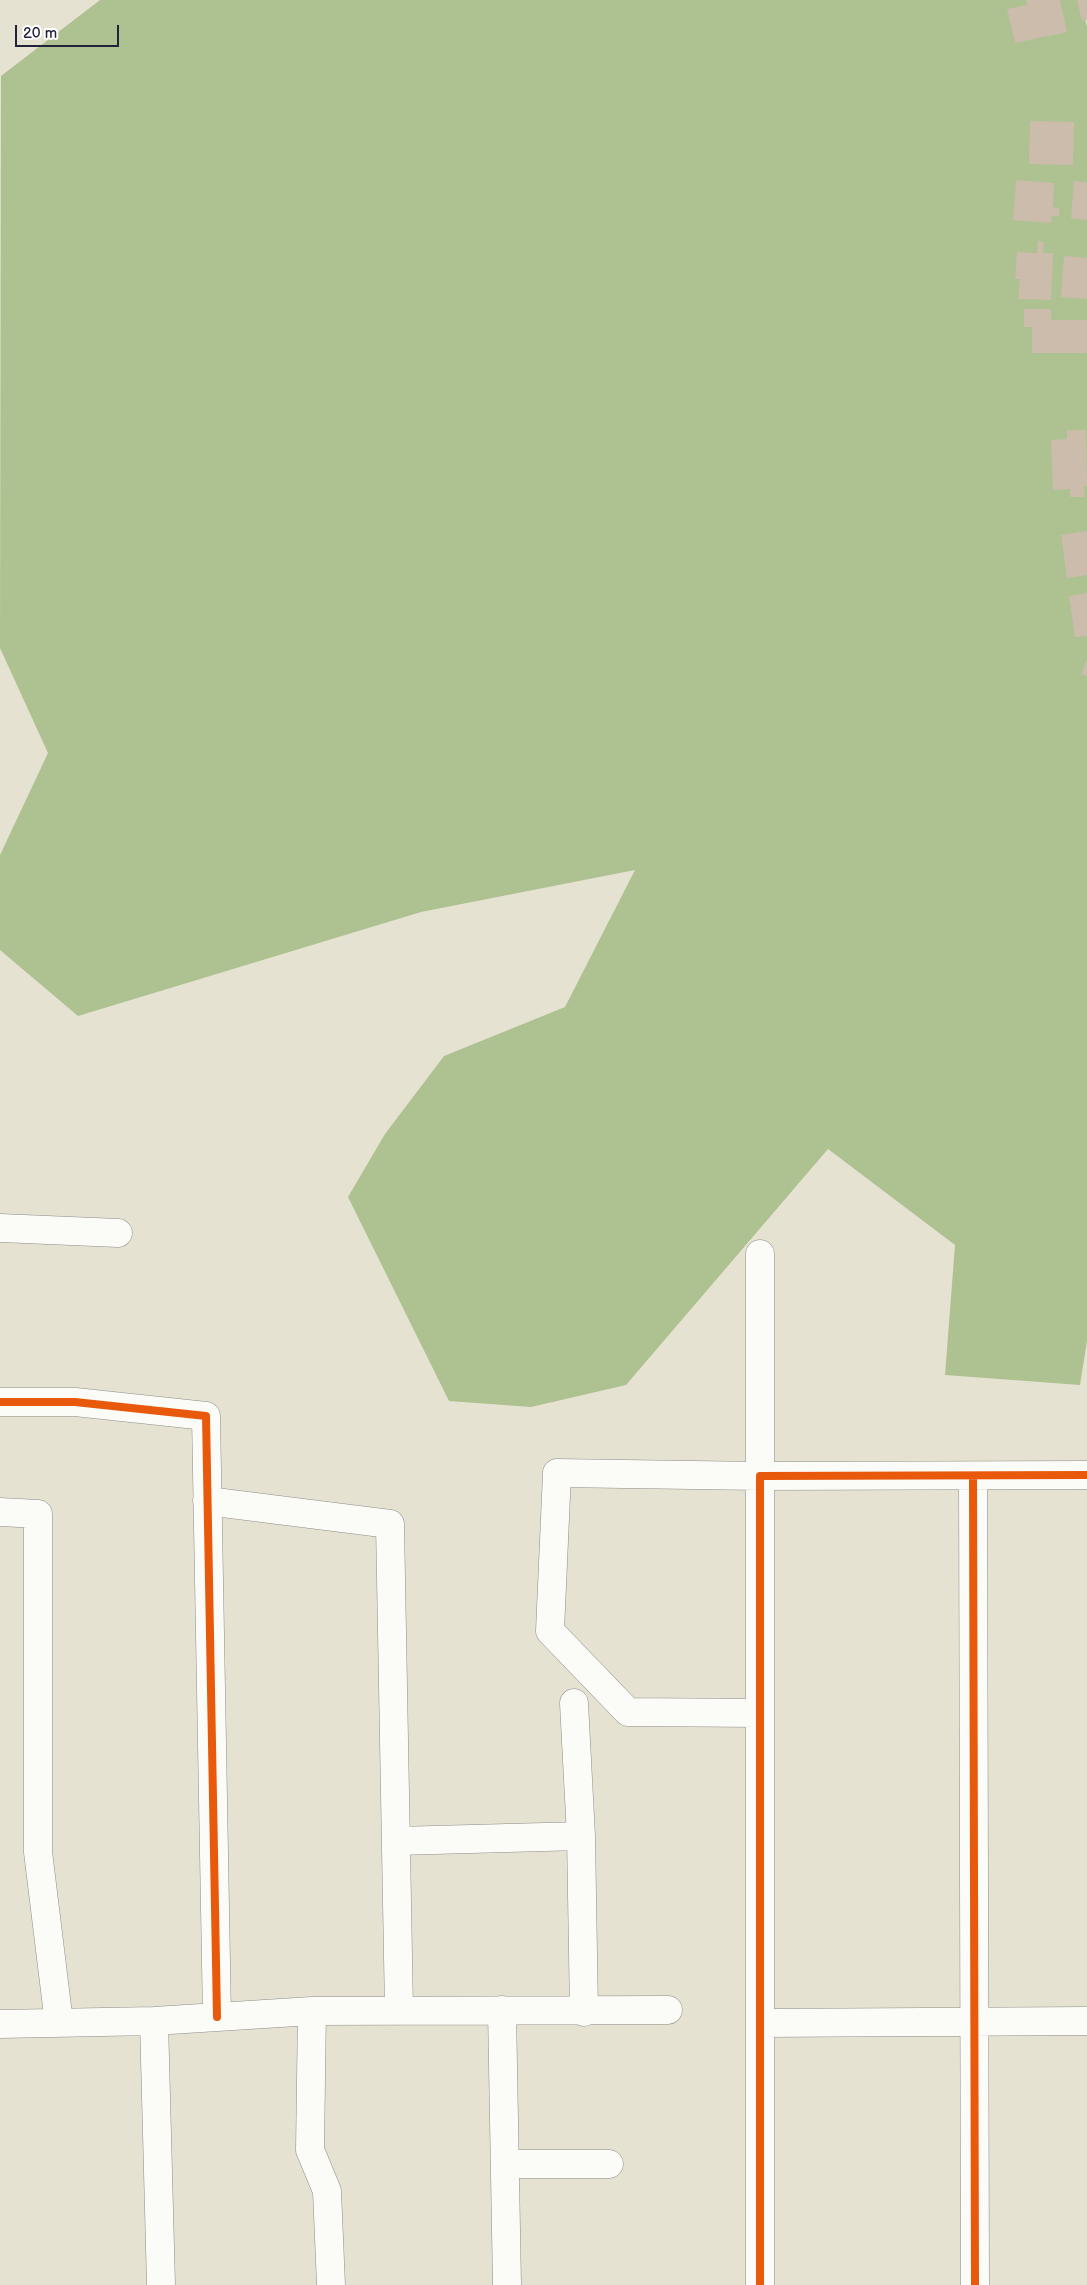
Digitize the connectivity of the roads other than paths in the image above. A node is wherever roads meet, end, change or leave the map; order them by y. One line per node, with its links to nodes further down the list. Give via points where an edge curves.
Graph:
1 (0, 1228): 2 (street)
2 (118, 1233)
3 (760, 1254): 6 (street)
4 (0, 1402): 8 (street, via 75,1402 206,1416)
5 (1087, 1475): 7 (street)
6 (760, 1476): 7 (street); 11 (street); 11 (street, via 557,1473 550,1632 628,1712)
7 (973, 1476): 24 (street)
8 (207, 1501): 13 (street, via 390,1524); 19 (street)
9 (0, 1512): 22 (street, via 38,1514 38,1852)
10 (574, 1703): 12 (street)
11 (760, 1713): 23 (street)
12 (581, 1836): 13 (street); 18 (street)
13 (397, 1841): 14 (street)
14 (399, 2010): 15 (street); 17 (street)
15 (502, 2010): 18 (street); 26 (street)
16 (668, 2010): 18 (street)
17 (312, 2011): 19 (street); 29 (street, via 310,2150 327,2191)
18 (584, 2012)
19 (217, 2017): 20 (street)
20 (154, 2021): 22 (street); 28 (street)
21 (1087, 2021): 24 (street)
22 (59, 2023): 25 (street)
23 (761, 2023): 24 (street); 31 (street)
24 (973, 2023): 32 (street)
25 (0, 2024)
26 (505, 2164): 27 (street); 30 (street)
27 (609, 2164)
28 (162, 2285)
29 (331, 2285)
30 (507, 2285)
31 (760, 2285)
32 (975, 2285)

